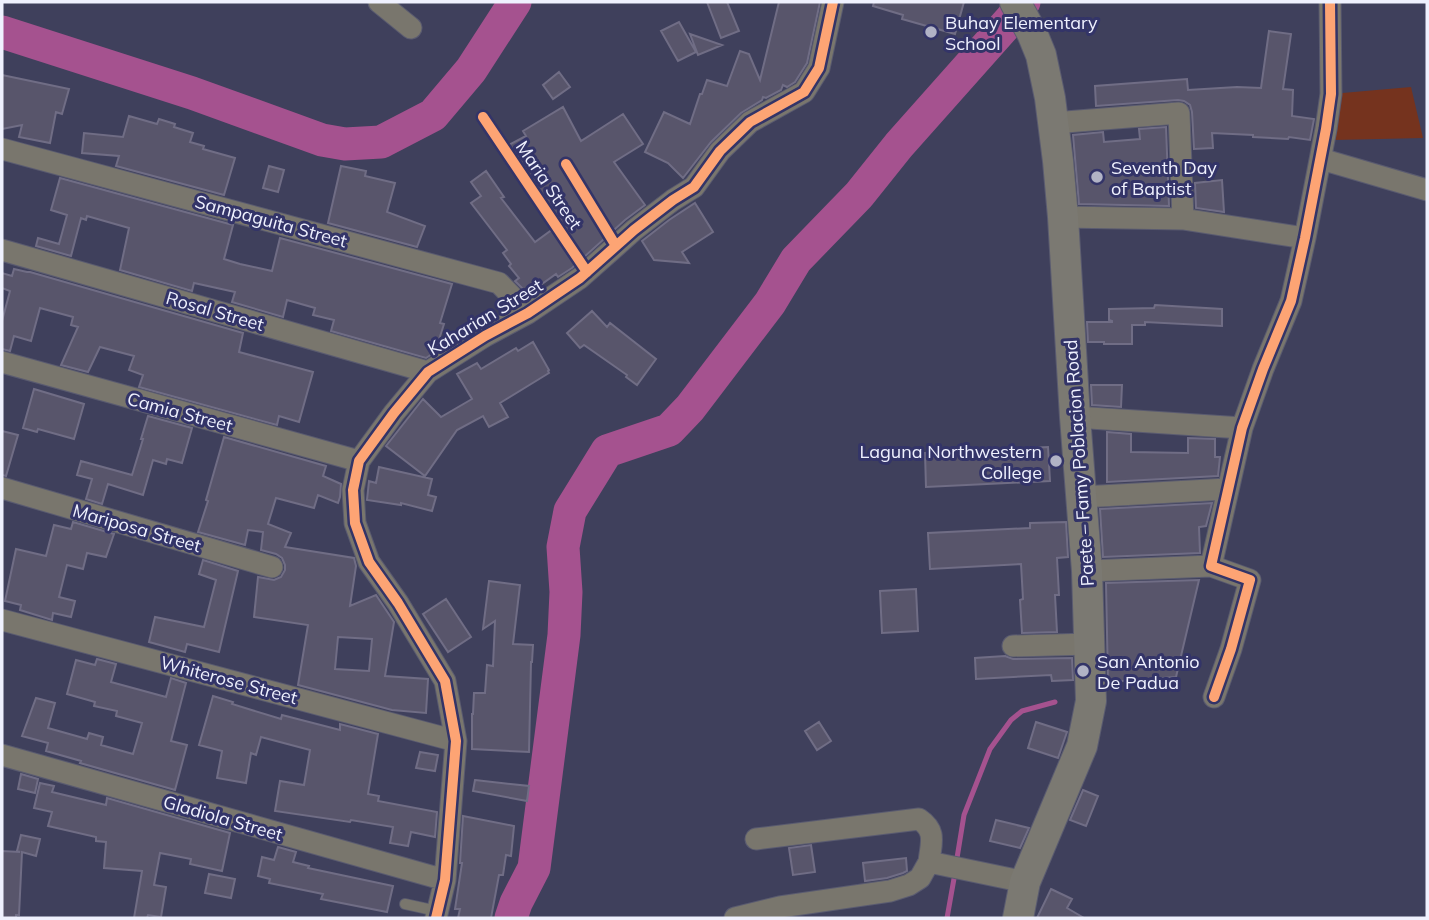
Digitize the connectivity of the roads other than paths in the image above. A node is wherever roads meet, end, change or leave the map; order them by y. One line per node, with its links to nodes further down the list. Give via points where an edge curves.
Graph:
1 (379, 2): 5 (street)
2 (833, 2): 14 (street, Kaharian Street, via 819,68 804,92 750,122 720,151 694,187 634,230 580,278)
3 (1016, 2): 6 (main road, Paete – Famy Poblacion Road, via 1041,55)
4 (1330, 2): 8 (street, via 1331,94)
5 (411, 28)
6 (1053, 123): 10 (main road, Paete – Famy Poblacion Road); 11 (street, via 1179,113)
7 (2, 149): 14 (street, Sampaguita Street, via 499,282)
8 (1321, 159): 9 (street); 12 (street)
9 (1427, 190)
10 (1063, 217): 11 (street); 17 (main road, Paete – Famy Poblacion Road)
11 (1183, 219): 12 (street)
12 (1305, 238): 18 (street, via 1291,301)
13 (2, 250): 16 (street, Rosal Street)
14 (528, 313): 16 (street, Kaharian Street)
15 (2, 362): 19 (street, Camia Street)
16 (428, 372): 19 (street, Kaharian Street)
17 (1075, 417): 18 (street); 22 (main road, Paete – Famy Poblacion Road)
18 (1241, 428): 21 (street)
19 (359, 461): 30 (street, Kaharian Street, via 353,490 355,523 369,562 445,681)
20 (2, 488): 24 (street, Mariposa Street)
21 (1227, 489): 22 (street); 23 (street)
22 (1082, 497): 25 (main road, Paete – Famy Poblacion Road)
23 (1211, 566): 25 (street); 29 (street, via 1250,580)
24 (272, 567)
25 (1087, 571): 27 (main road, Paete – Famy Poblacion Road)
26 (2, 620): 30 (street, Whiterose Street)
27 (1090, 644): 28 (street); 35 (main road, Paete – Famy Poblacion Road, via 1091,701 1082,746)
28 (1013, 646)
29 (1214, 697)
30 (456, 741): 34 (street, Kaharian Street)
31 (2, 755): 34 (street, Gladiola Street)
32 (756, 839): 33 (street, via 919,819 932,835)
33 (929, 862): 35 (street); 38 (street, via 920,878 890,891 780,906)
34 (445, 880): 37 (street, Kaharian Street)
35 (1025, 882): 39 (main road, Paete – Famy Poblacion Road)
36 (405, 904): 37 (lane)
37 (436, 915)
38 (735, 918)
39 (1018, 918)

